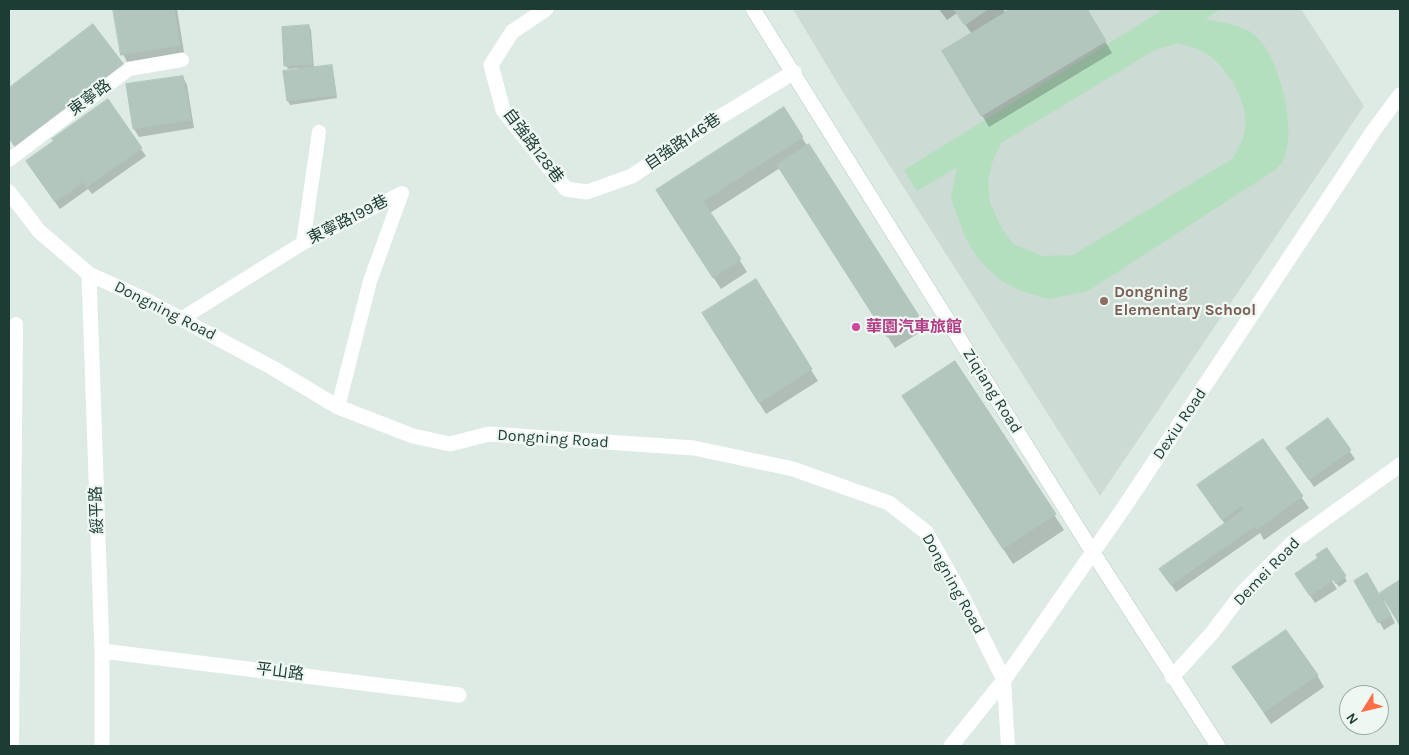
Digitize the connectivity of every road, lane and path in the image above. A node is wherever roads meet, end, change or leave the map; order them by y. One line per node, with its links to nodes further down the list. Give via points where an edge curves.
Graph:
1 (546, 9): 8 (street, 自強路128巷, via 512,32 491,65 503,110)
2 (753, 9): 4 (street, Ziqiang Road)
3 (182, 60): 7 (lane, 東寧路, via 130,69)
4 (794, 72): 8 (street, 自強路146巷, via 632,176 587,192); 16 (street, Ziqiang Road)
5 (1400, 95): 16 (street, Dexiu Road)
6 (319, 132): 10 (lane)
7 (9, 160)
8 (566, 189)
9 (9, 192): 11 (street, Dongning Road, via 39,231)
10 (302, 243): 12 (lane, 東寧路199巷); 14 (lane, 東寧路199巷, via 402,194 370,281)
11 (89, 274): 12 (street, Dongning Road); 17 (street, 綏平路)
12 (181, 319): 14 (street, Dongning Road, via 274,368)
13 (16, 324): 21 (lane)
14 (338, 407): 19 (street, Dongning Road, via 413,436 450,444 490,434 694,448 793,469 889,503 926,532)
15 (1400, 465): 18 (street, Demei Road, via 1293,542 1244,592)
16 (1092, 551): 18 (street, Ziqiang Road); 19 (street, Dexiu Road)
17 (102, 651): 20 (street, 平山路); 22 (street, 綏平路)
18 (1172, 677): 25 (street, Ziqiang Road)
19 (1004, 680): 23 (street, Dexiu Road); 24 (lane)
20 (459, 694)
21 (12, 746)
22 (102, 746)
23 (951, 746)
24 (1008, 746)
25 (1218, 746)

